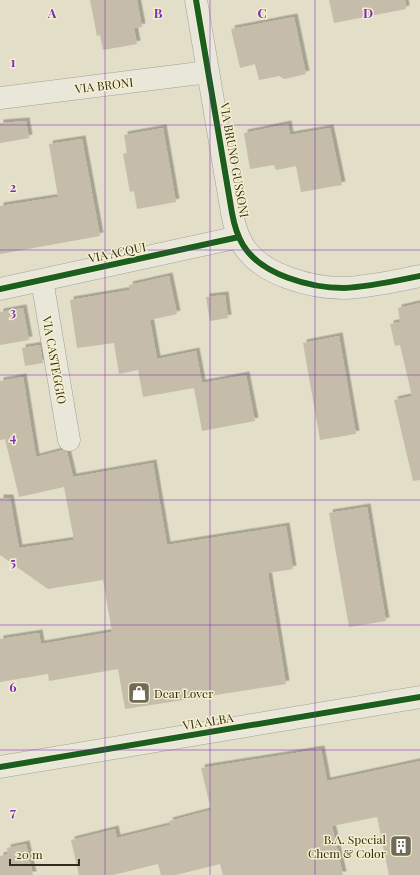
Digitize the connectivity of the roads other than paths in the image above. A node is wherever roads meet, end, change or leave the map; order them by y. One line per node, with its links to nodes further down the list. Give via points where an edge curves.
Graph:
1 (196, 0): 2 (street, VIA BRUNO GUSSONI)
2 (208, 72): 3 (street, VIA BRONI); 4 (street, VIA BRUNO GUSSONI, via 232,213)
3 (0, 98)
4 (239, 237): 5 (street, VIA BRUNO GUSSONI, via 247,250 265,265 284,276 309,284 356,287); 6 (street, VIA ACQUI)
5 (420, 276)
6 (42, 280): 7 (street, VIA ACQUI); 8 (street, VIA CASTEGGIO)
7 (0, 289)
8 (69, 440)
9 (420, 697): 10 (street, VIA ALBA)
10 (0, 767)

